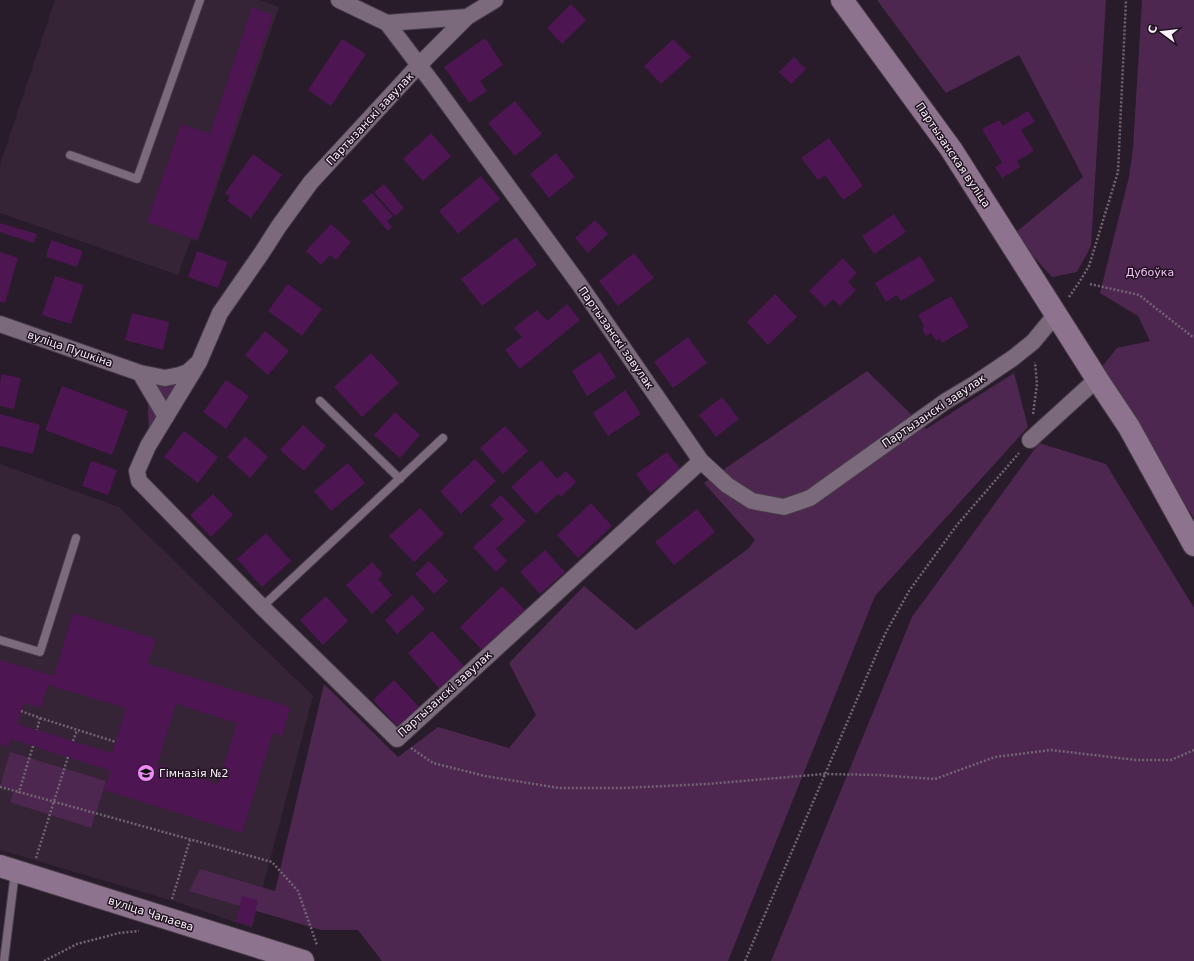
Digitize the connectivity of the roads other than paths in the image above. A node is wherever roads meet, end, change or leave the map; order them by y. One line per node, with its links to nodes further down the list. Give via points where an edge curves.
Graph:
1 (200, 0): 8 (lane, via 137,179)
2 (339, 0): 6 (street)
3 (495, 0): 5 (street)
4 (842, 0): 9 (main road, Партызанская вуліца, via 951,149)
5 (467, 17): 6 (street); 7 (street)
6 (387, 23): 7 (street)
7 (418, 66): 11 (street, Партызанскі завулак, via 311,182 220,313); 18 (street, Партызанскі завулак, via 579,284)
8 (70, 154)
9 (1056, 314): 13 (main road, Партызанская вуліца); 18 (street, Партызанскі завулак, via 1033,342 1013,358 946,401 810,498 784,507 752,502 727,485)
10 (0, 324): 12 (street, вуліца Пушкіна)
11 (199, 362): 12 (street, via 188,372 172,377); 15 (street, Партызанскі завулак)
12 (140, 373): 15 (street)
13 (1097, 379): 17 (street); 21 (main road, Партызанская вуліца, via 1129,427)
14 (320, 401): 19 (lane)
15 (166, 417): 22 (street, Партызанскі завулак, via 148,446 137,471 139,481)
16 (443, 438): 19 (lane)
17 (1030, 440)
18 (701, 461): 22 (street, Партызанскі завулак, via 397,739)
19 (400, 479): 22 (lane)
20 (76, 538): 23 (lane, via 40,652)
21 (1194, 544)
22 (262, 607)
23 (0, 640)
24 (8, 868): 25 (main road, вуліца Чапаева); 26 (lane)
25 (310, 954)
26 (4, 961)

